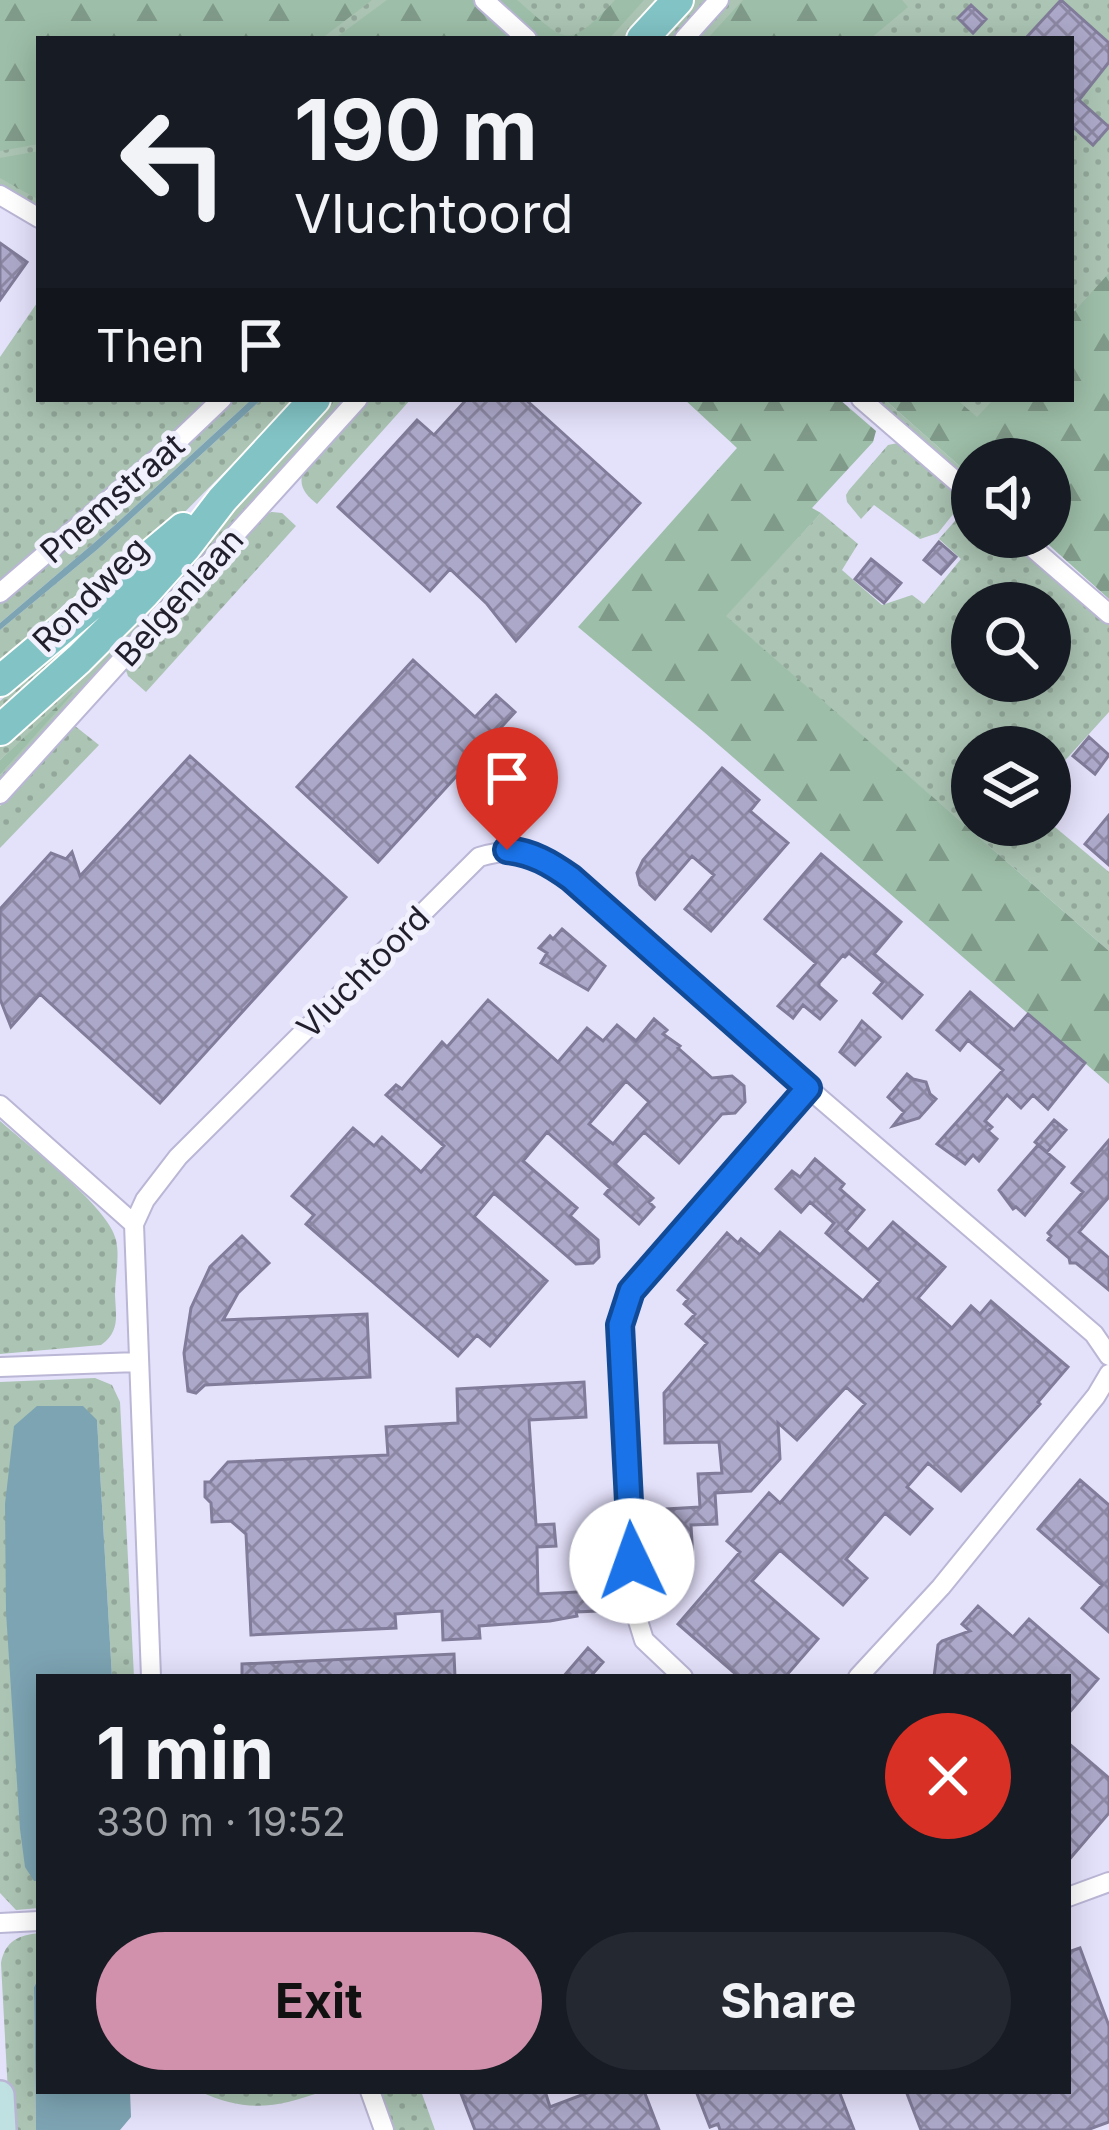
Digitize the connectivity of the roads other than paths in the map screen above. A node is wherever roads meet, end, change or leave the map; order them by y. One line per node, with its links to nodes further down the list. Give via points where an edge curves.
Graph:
1 (484, 0): 4 (street)
2 (678, 0): 5 (main road)
3 (719, 0): 6 (street)
4 (524, 36)
5 (646, 36)
6 (687, 36)
7 (0, 196): 8 (street)
8 (36, 216)
9 (219, 402): 16 (street, Pnemstraat)
10 (312, 402): 14 (main road, Rondweg)
11 (355, 402): 20 (street, Belgenlaan)
12 (864, 402): 13 (street)
13 (951, 478)
14 (222, 500): 18 (main road, Rondweg); 19 (main road, Rondweg, via 143,595)
15 (1044, 558): 17 (street)
16 (0, 593)
17 (1109, 614)
18 (0, 681)
19 (0, 730)
20 (0, 794)
21 (808, 1088): 23 (street, Vluchtoord, via 571,878 507,850 479,857 178,1156); 24 (street, Vluchtoord, via 1094,1334); 29 (street, via 631,1291 620,1325 634,1608 644,1640)
22 (0, 1105): 23 (street)
23 (134, 1224): 25 (street)
24 (1109, 1356)
25 (138, 1362): 26 (street); 28 (street)
26 (0, 1367)
27 (1109, 1374): 30 (street, via 941,1587)
28 (151, 1674)
29 (680, 1674)
30 (861, 1674)
31 (1109, 1882): 32 (street)
32 (1071, 1897)
33 (36, 1921): 34 (street)
34 (0, 1923)
35 (371, 2094): 38 (street)
36 (0, 2095): 37 (main road)
37 (2, 2130)
38 (384, 2130)

